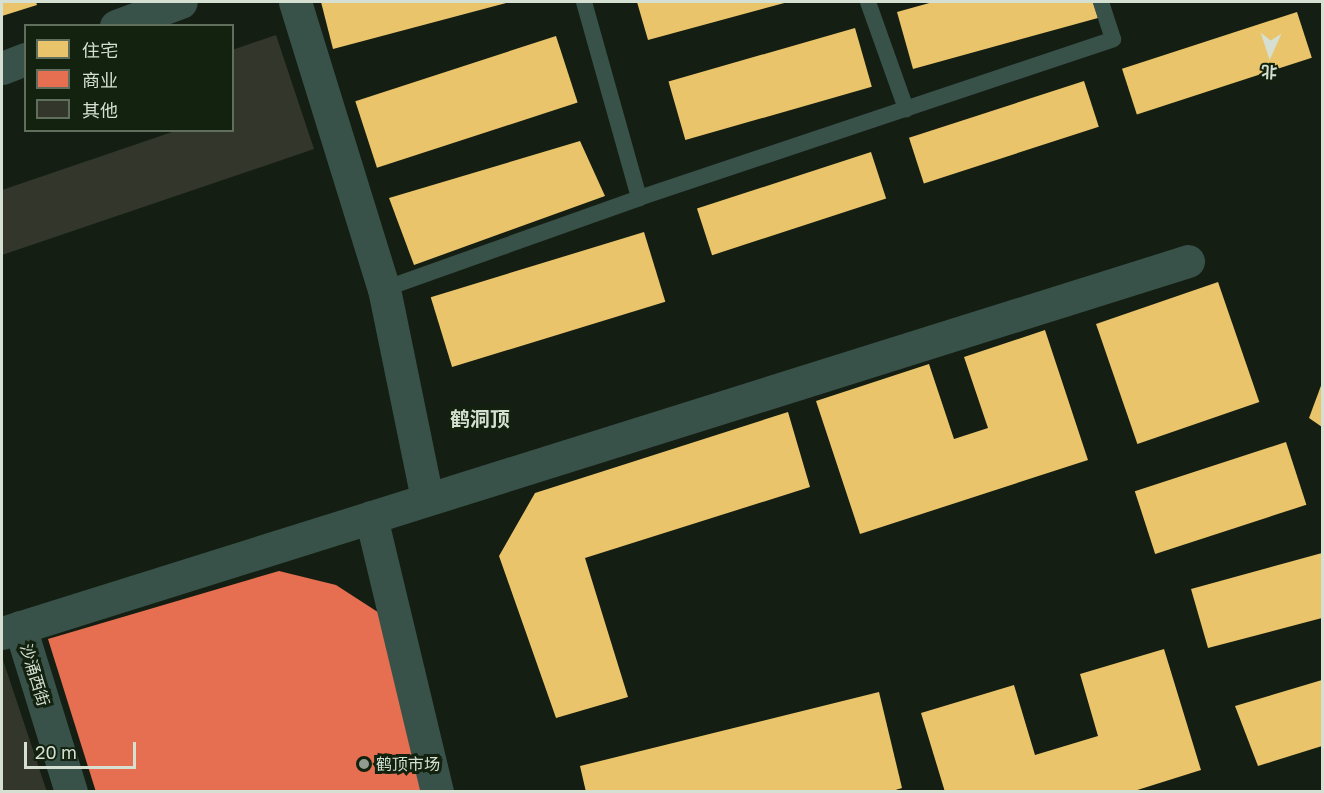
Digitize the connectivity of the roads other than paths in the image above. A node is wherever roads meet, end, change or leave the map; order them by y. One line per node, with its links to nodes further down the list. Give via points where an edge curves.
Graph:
1 (181, 2): 6 (street)
2 (295, 2): 12 (street)
3 (584, 2): 10 (lane)
4 (868, 2): 9 (lane)
5 (1101, 2): 9 (lane, via 1113,39)
6 (121, 24)
7 (24, 60): 8 (street)
8 (2, 68)
9 (906, 109): 10 (lane)
10 (639, 198): 12 (lane)
11 (1188, 261): 13 (street)
12 (384, 289): 13 (street)
13 (427, 499): 14 (street)
14 (371, 517): 15 (street); 17 (street)
15 (11, 630): 16 (street, 沙涌西街)
16 (71, 792)
17 (437, 792)

